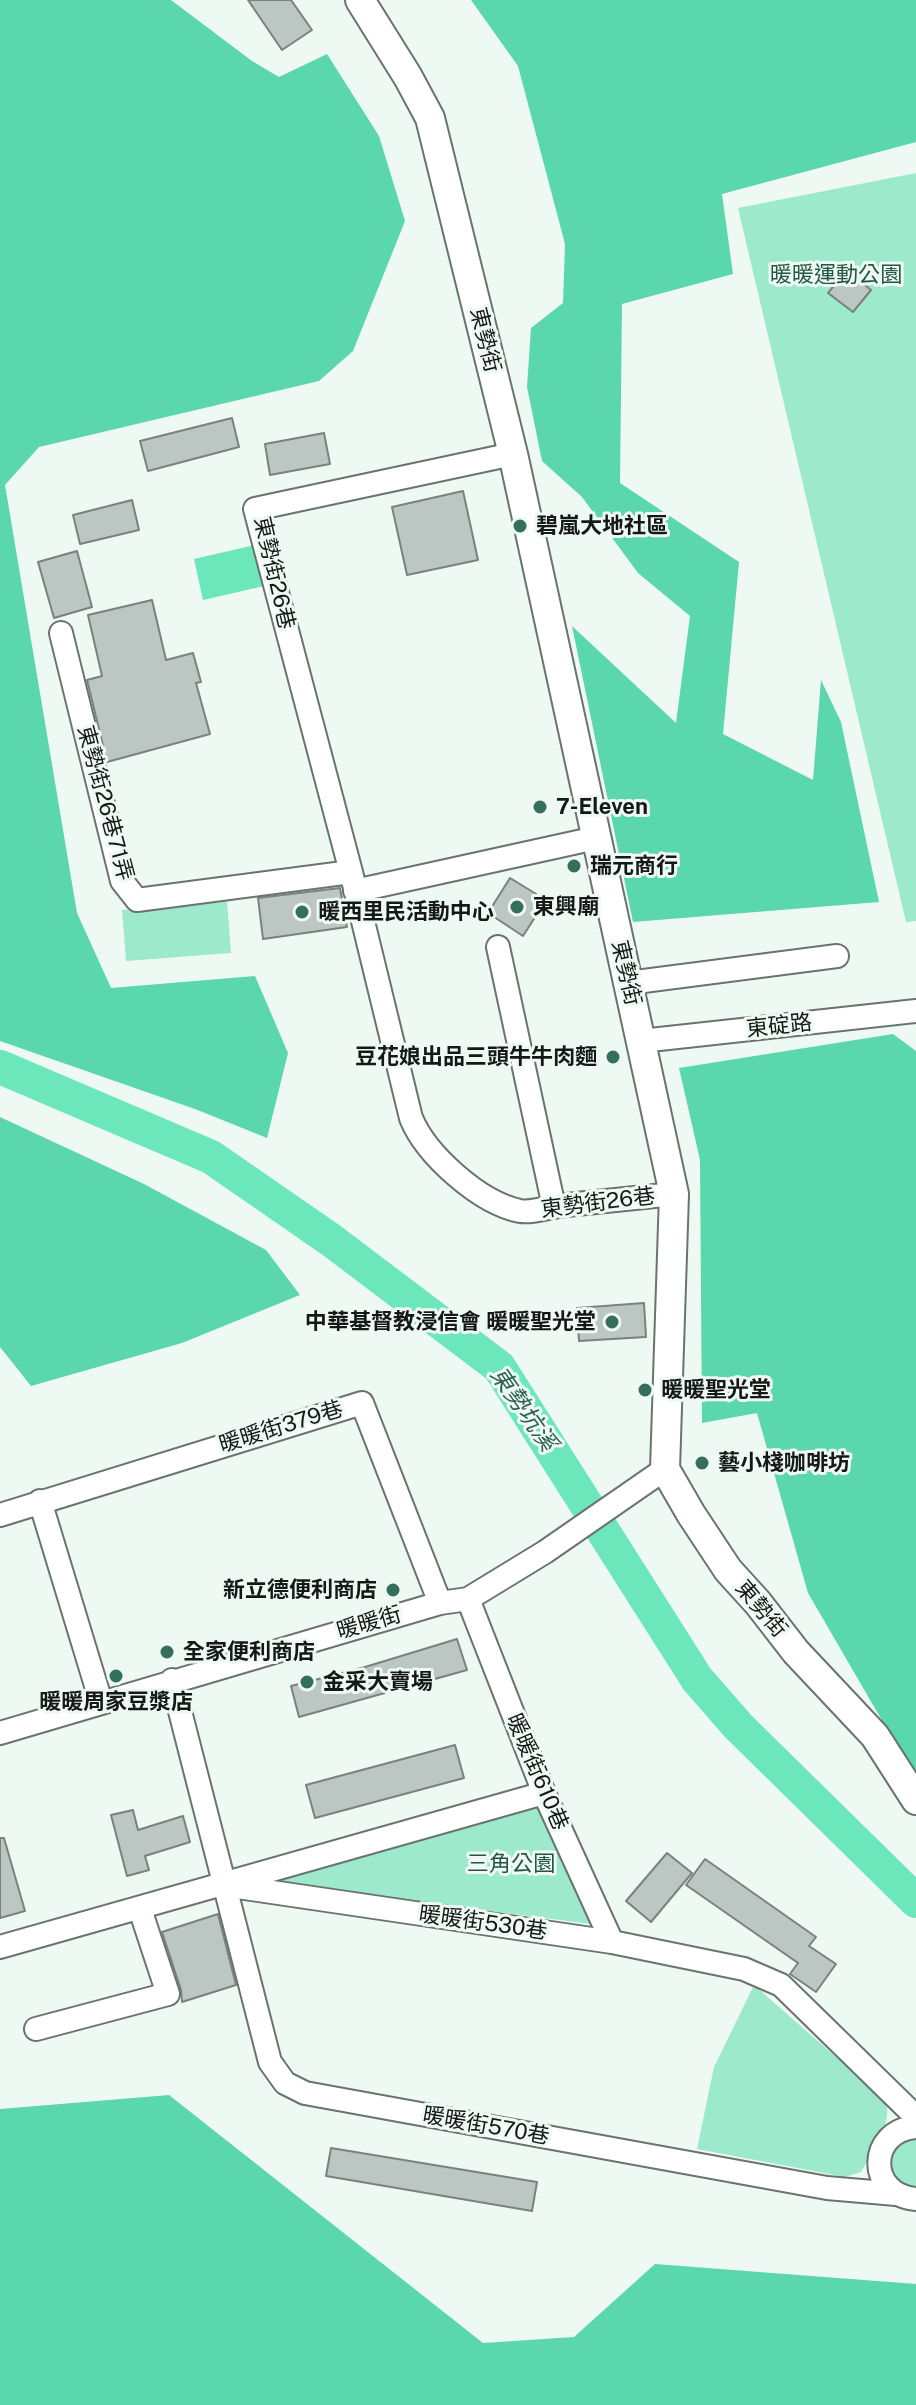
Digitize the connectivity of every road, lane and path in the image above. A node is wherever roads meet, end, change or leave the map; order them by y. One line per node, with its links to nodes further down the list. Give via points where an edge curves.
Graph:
1 (360, 0): 2 (main road, 東勢街, via 430,118)
2 (513, 454): 4 (main road, 東勢街); 5 (street, 東勢街26巷, via 255,509)
3 (61, 633): 5 (street, 東勢街26巷71弄, via 122,881 137,900)
4 (596, 838): 5 (street); 8 (main road, 東勢街)
5 (353, 882): 12 (street, 東勢街26巷, via 417,1134 464,1182 498,1204 524,1211)
6 (498, 947): 12 (street)
7 (837, 956): 8 (street)
8 (628, 983): 10 (main road, 東勢街)
9 (916, 1011): 10 (street, 東碇路)
10 (641, 1041): 11 (main road, 東勢街)
11 (674, 1194): 12 (street, 東勢街26巷); 13 (main road, 東勢街)
12 (554, 1207)
13 (654, 1475): 16 (street, 暖暖街); 22 (main road, 東勢街, via 796,1652 875,1736)
14 (40, 1501): 15 (street, 暖暖街379巷); 17 (street, 暖暖街379巷, via 362,1403); 19 (street)
15 (0, 1515)
16 (468, 1599): 17 (street, 暖暖街); 21 (street, 暖暖街610巷)
17 (440, 1603): 18 (street, 暖暖街)
18 (172, 1680): 19 (street, 暖暖街); 23 (street, 暖暖街570巷)
19 (101, 1702): 20 (street, 暖暖街)
20 (0, 1733)
21 (544, 1793): 23 (street); 25 (street, 暖暖街610巷)
22 (916, 1800)
23 (224, 1885): 24 (street, 暖暖街530巷); 25 (street, 暖暖街530巷); 30 (street, 暖暖街570巷, via 270,2062 285,2083 305,2093 827,2188)
24 (140, 1909): 26 (street, 暖暖街530巷); 27 (street, via 168,1994)
25 (612, 1942): 28 (street, 暖暖街530巷, via 744,1969 781,1985)
26 (0, 1947)
27 (36, 2029)
28 (916, 2117)
29 (916, 2127): 30 (street, via 886,2141 879,2163 886,2186)
30 (906, 2196)

